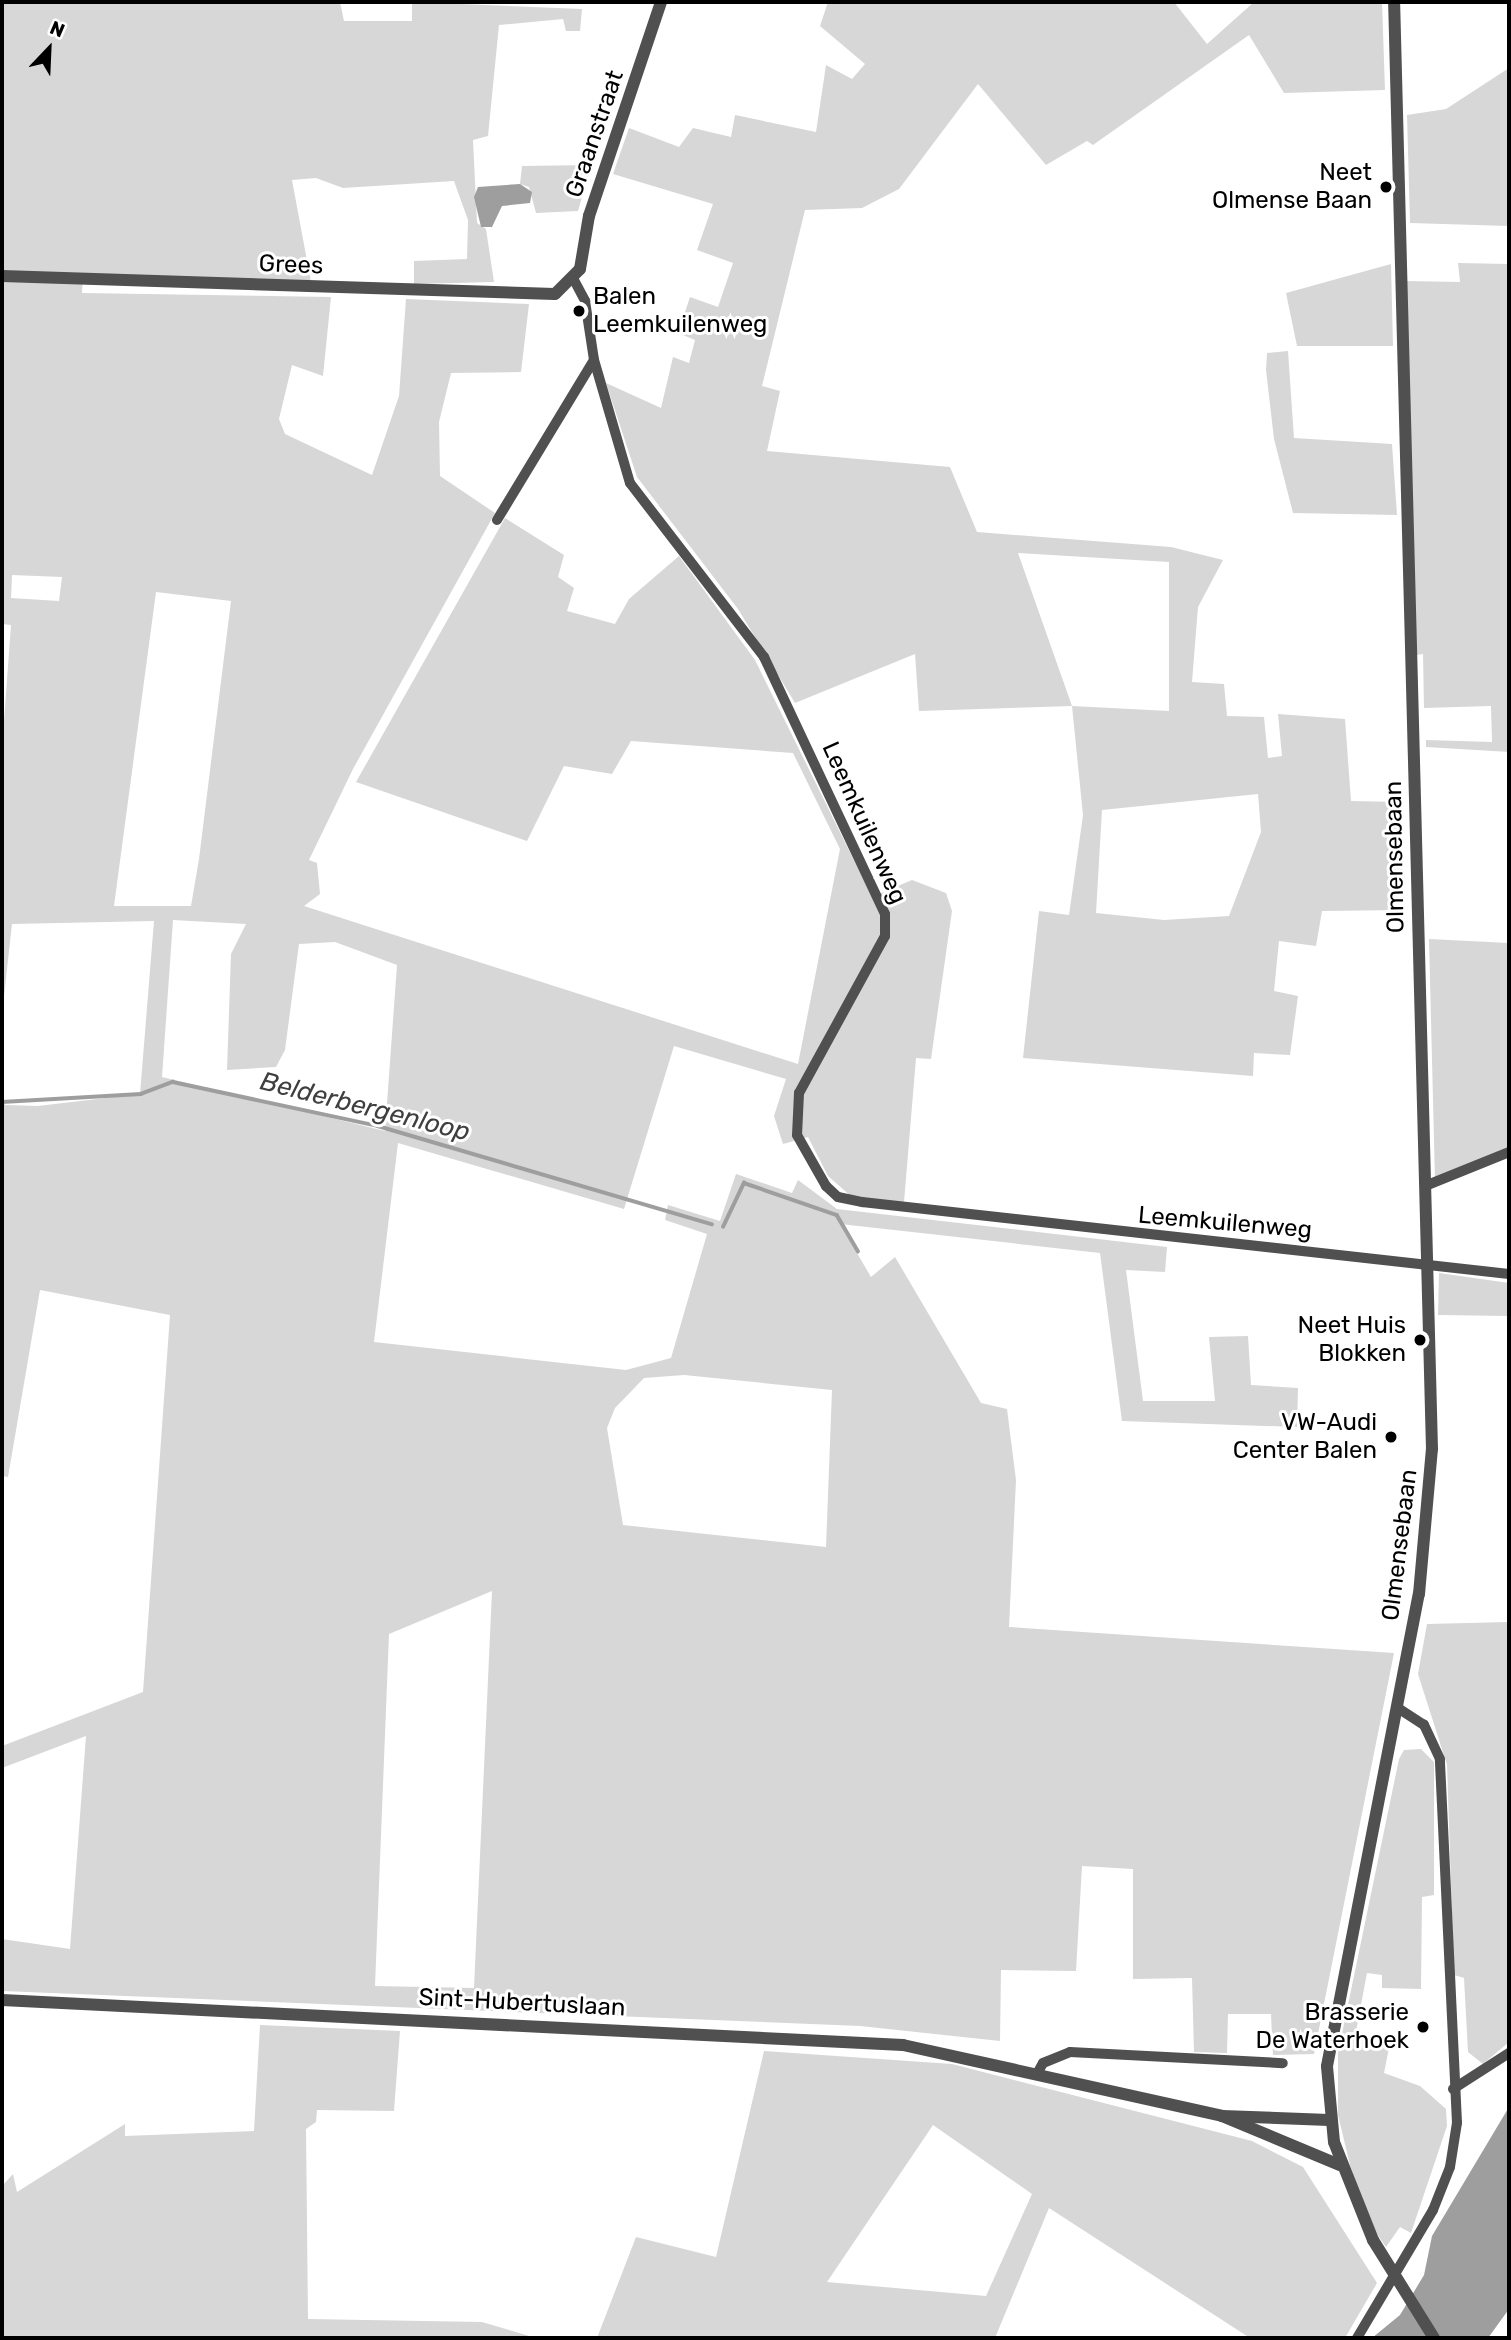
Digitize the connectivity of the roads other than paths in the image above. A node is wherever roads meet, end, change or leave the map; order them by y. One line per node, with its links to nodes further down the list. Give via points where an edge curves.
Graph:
1 (661, 2): 4 (street, Graanstraat)
2 (1394, 2): 8 (street, Olmensebaan)
3 (2, 276): 4 (street, Grees, via 549,295)
4 (573, 280): 5 (street, Leemkuilenweg, via 585,301)
5 (594, 360): 6 (street); 9 (street, Leemkuilenweg, via 630,483 764,657 885,914 885,936 799,1093 797,1135 826,1186 838,1197 862,1202)
6 (498, 520)
7 (1509, 1152): 8 (street)
8 (1425, 1186): 9 (street, Olmensebaan)
9 (1427, 1265): 10 (street, Leemkuilenweg); 11 (street, Olmensebaan, via 1431,1498)
10 (1509, 1274)
11 (1396, 1707): 16 (street, via 1424,1726 1440,1759); 18 (street, Olmensebaan, via 1329,2038)
12 (2, 2000): 15 (street, Sint-Hubertuslaan, via 850,2041 946,2051)
13 (1509, 2053): 16 (street)
14 (1283, 2063): 15 (street, via 1070,2052 1043,2063)
15 (1038, 2072): 17 (street, Sint-Hubertuslaan)
16 (1452, 2089): 20 (street, via 1457,2123 1450,2167 1412,2248)
17 (1222, 2116): 18 (street, Sint-Hubertuslaan); 19 (street, Sint-Hubertuslaan)
18 (1329, 2120): 19 (street, Olmensebaan)
19 (1340, 2165): 21 (street, Olmensebaan, bridge, via 1373,2240)
20 (1357, 2338)
21 (1434, 2338)

